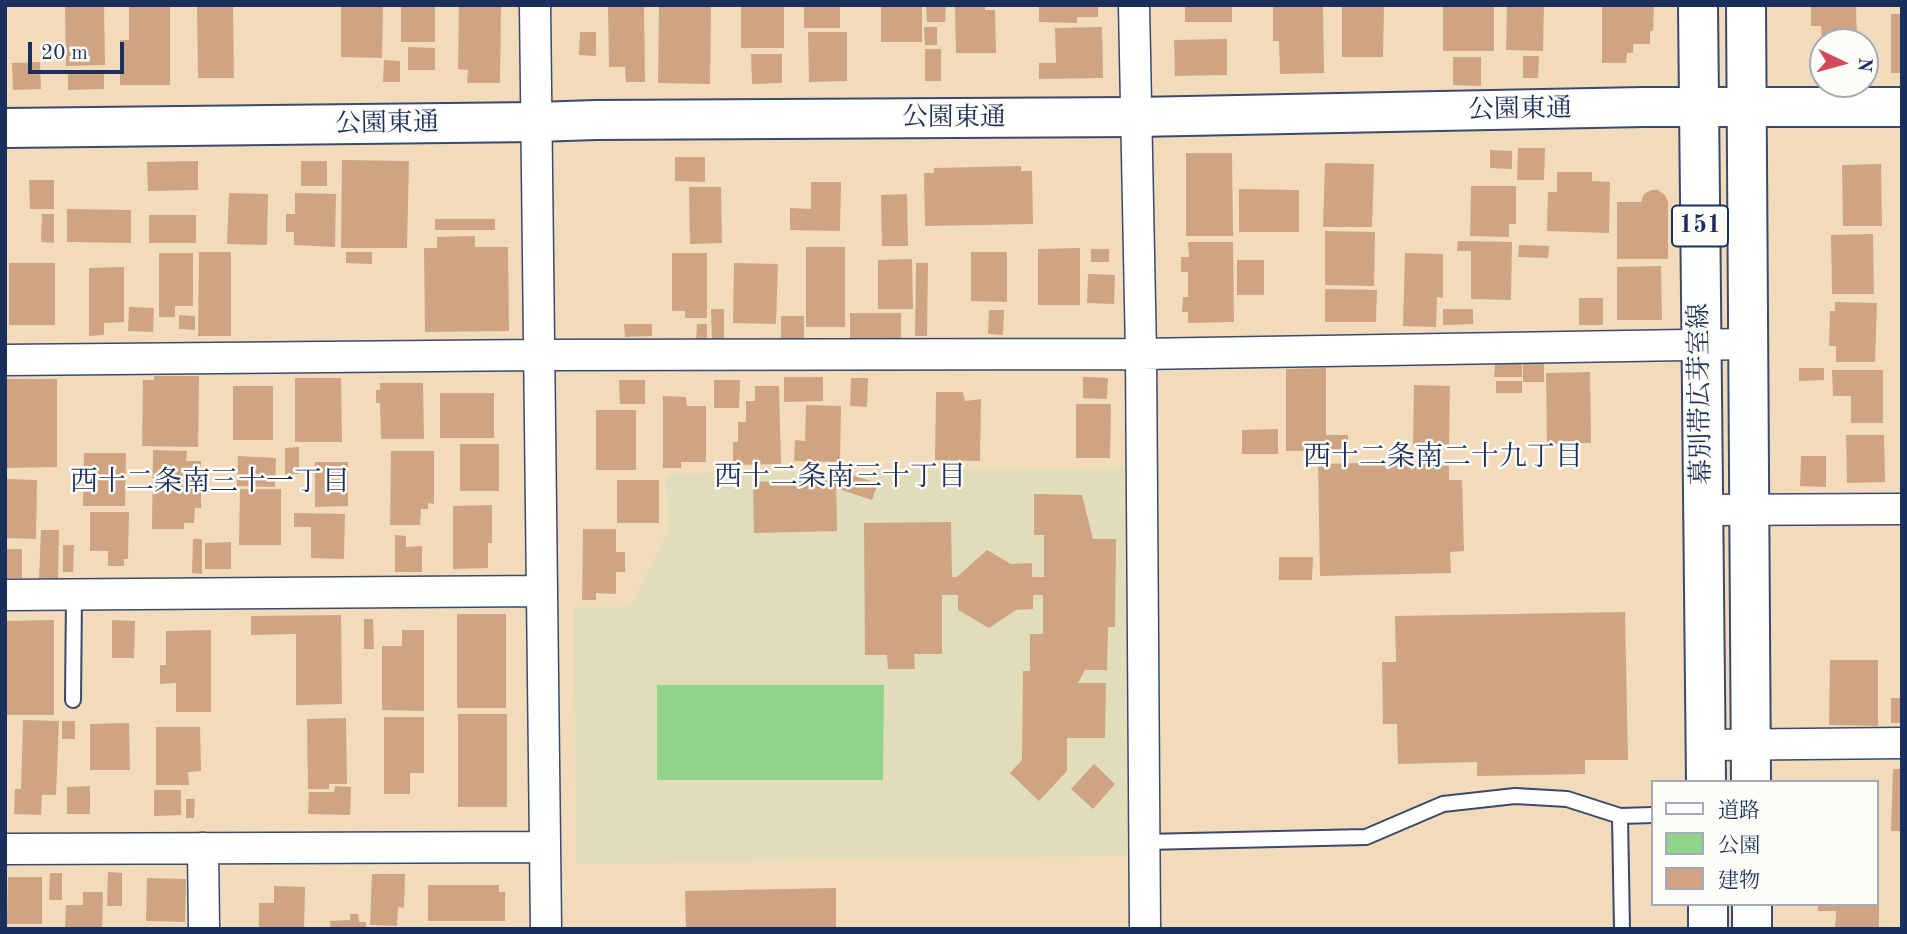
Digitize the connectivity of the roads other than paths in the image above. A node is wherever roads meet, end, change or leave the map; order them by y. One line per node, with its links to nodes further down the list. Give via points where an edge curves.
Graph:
1 (535, 5): 9 (street)
2 (1134, 5): 8 (street)
3 (1698, 5): 6 (street, 幕別帯広芽室線 / 151)
4 (1746, 5): 7 (street, 幕別帯広芽室線 / 151)
5 (1902, 107): 7 (street, 公園東通)
6 (1699, 108): 7 (street, 公園東通); 8 (street, 公園東通); 11 (street, 幕別帯広芽室線 / 151)
7 (1746, 108): 12 (street, 幕別帯広芽室線 / 151)
8 (1136, 117): 9 (street, 公園東通); 13 (street)
9 (536, 122): 10 (street, 公園東通); 14 (street)
10 (5, 128)
11 (1701, 344): 12 (street); 13 (street); 17 (street, 幕別帯広芽室線 / 151)
12 (1747, 344): 18 (street, 幕別帯広芽室線 / 151)
13 (1142, 354): 14 (street); 28 (street)
14 (539, 355): 15 (street); 19 (street)
15 (5, 360)
16 (1902, 509): 18 (street)
17 (1703, 510): 18 (street); 24 (street, 幕別帯広芽室線 / 151)
18 (1749, 510): 25 (street, 幕別帯広芽室線 / 151)
19 (542, 591): 20 (street); 29 (street)
20 (74, 595): 21 (street); 22 (lane)
21 (5, 596)
22 (73, 700)
23 (1902, 743): 25 (street)
24 (1706, 763): 25 (street)
25 (1751, 763)
26 (1652, 815): 27 (lane)
27 (1620, 816): 28 (lane, via 1567,799 1515,796 1443,804 1366,836); 37 (lane)
28 (1145, 842): 36 (street)
29 (545, 847): 30 (street); 35 (street)
30 (203, 848): 31 (street); 34 (street)
31 (5, 849)
32 (1708, 906): 38 (street)
33 (1752, 906): 39 (street)
34 (204, 929)
35 (546, 929)
36 (1145, 929)
37 (1622, 929)
38 (1708, 929)
39 (1752, 929)

